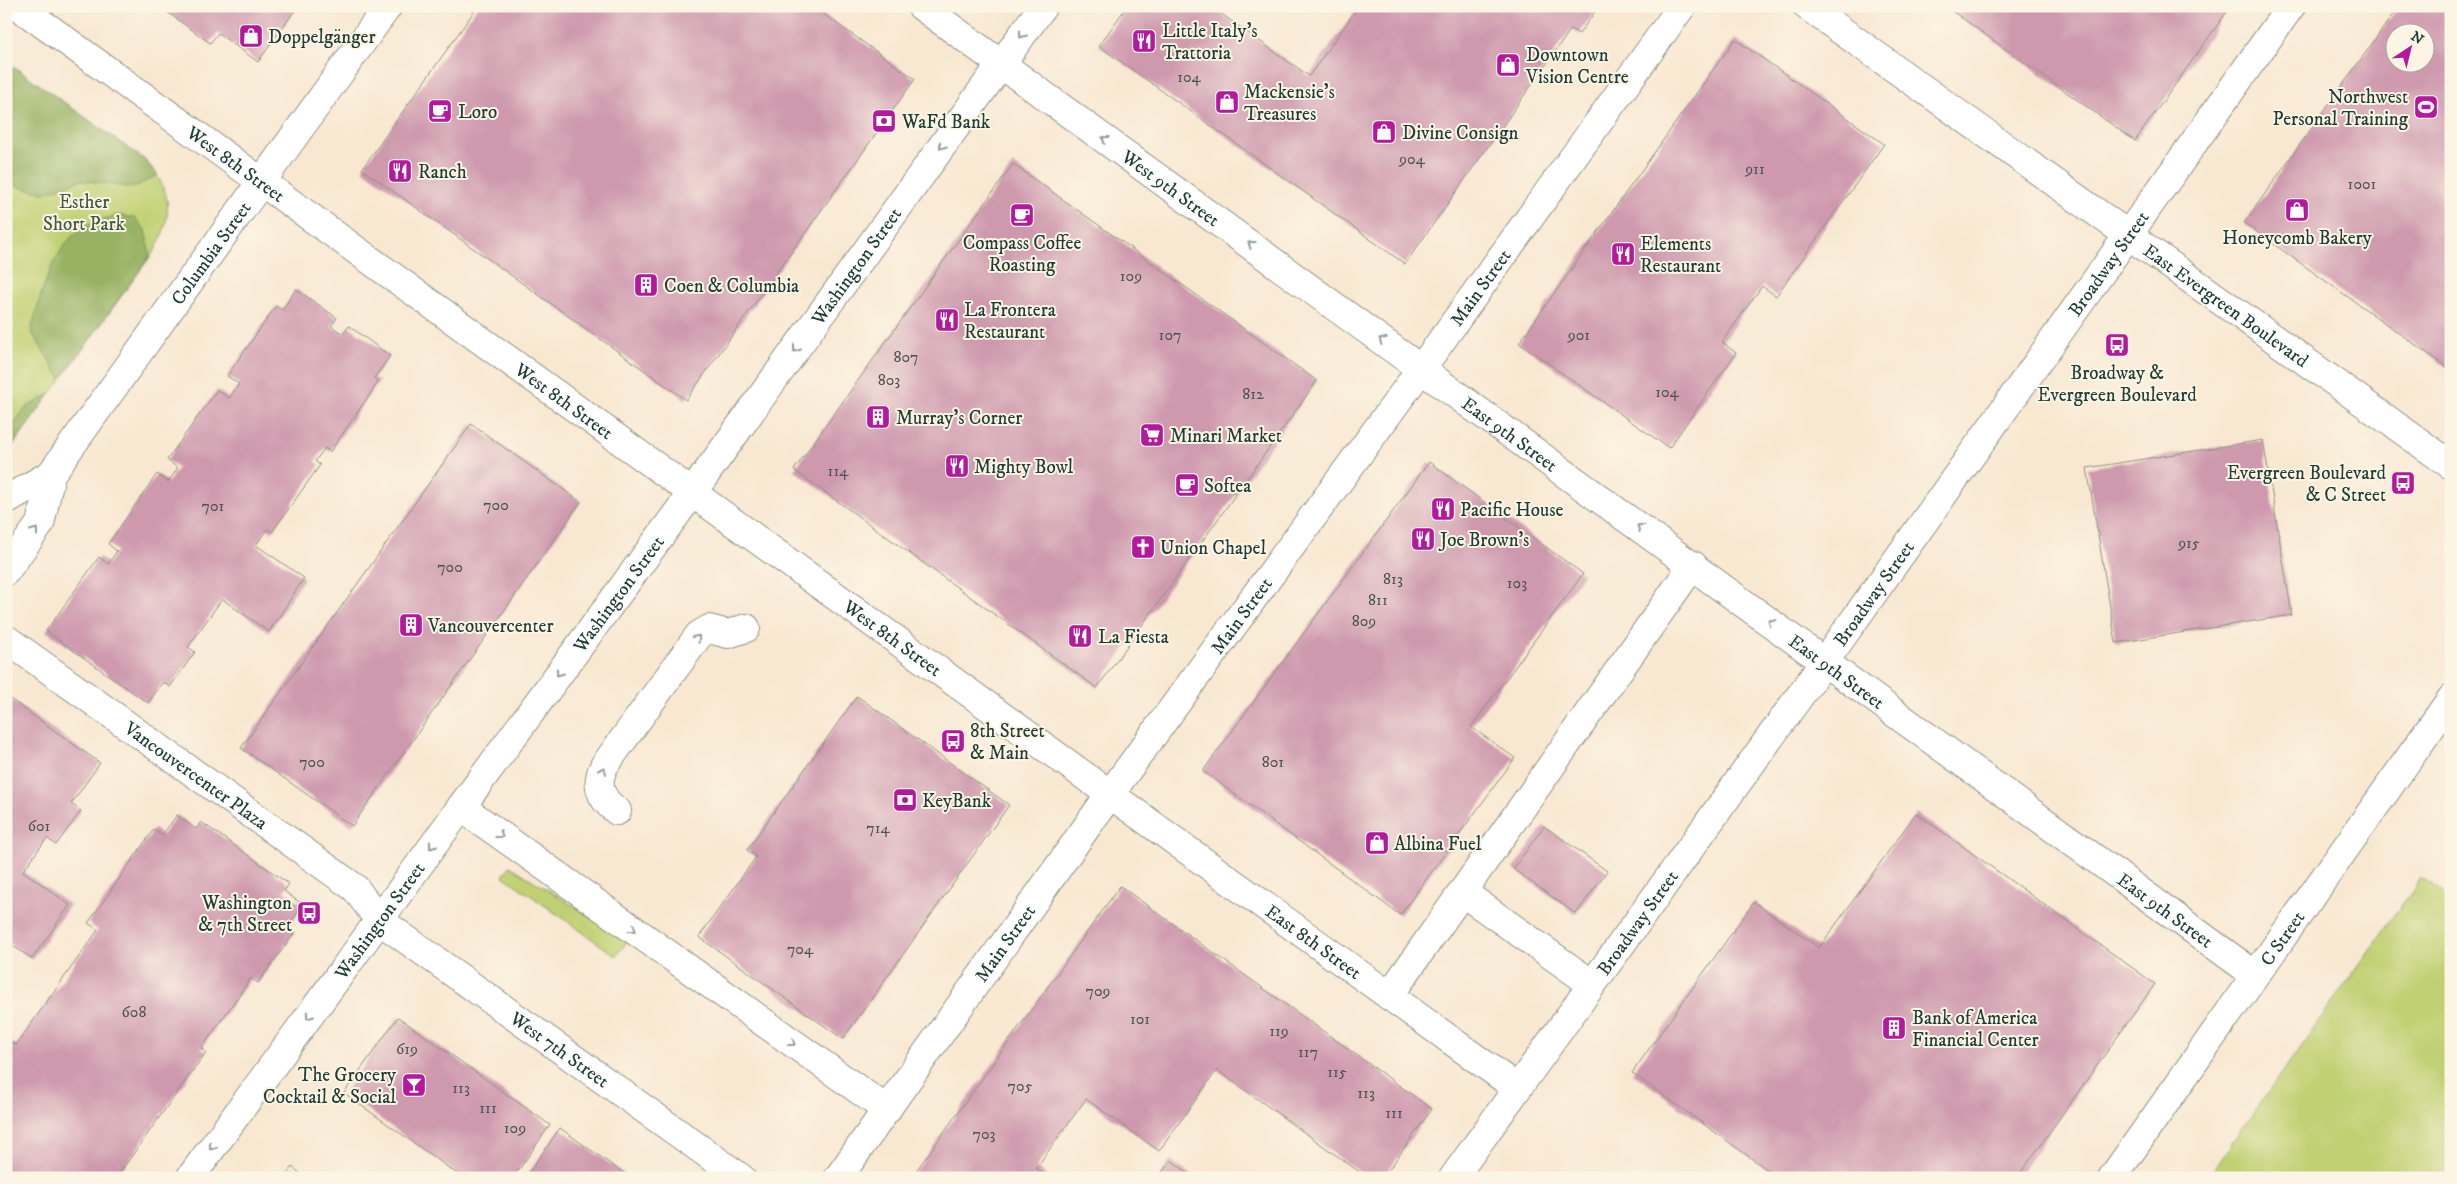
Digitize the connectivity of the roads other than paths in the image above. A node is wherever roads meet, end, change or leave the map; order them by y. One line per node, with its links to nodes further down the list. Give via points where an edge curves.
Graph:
1 (18, 6): 9 (street, West 8th Street)
2 (388, 6): 9 (street, Columbia Street)
3 (921, 6): 8 (street, West 9th Street)
4 (1043, 6): 8 (street, Washington Street, one-way to 8)
5 (1682, 6): 11 (street, Main Street)
6 (1807, 6): 10 (street, East Evergreen Boulevard)
7 (2291, 6): 10 (street, Broadway Street)
8 (1001, 63): 11 (street, West 9th Street, one-way to 8); 14 (street, Washington Street, one-way to 14)
9 (260, 182): 13 (street, Columbia Street); 14 (street, West 8th Street)
10 (2128, 234): 12 (street, East Evergreen Boulevard); 20 (street, Broadway Street)
11 (1421, 368): 16 (street, East 9th Street, one-way to 11); 22 (street, Main Street)
12 (2451, 464)
13 (51, 474): 15 (street, Columbia Street); 17 (street, Columbia Street, one-way to 13, via 40,524)
14 (692, 493): 22 (street, West 8th Street); 23 (street, Washington Street, one-way to 23)
15 (6, 500)
16 (1693, 565): 20 (street, East 9th Street, one-way to 16); 25 (street)
17 (6, 571)
18 (746, 628): 24 (street, one-way to 18, via 600,792 598,782 604,766 699,635 709,629 728,634)
19 (6, 639): 26 (street, Vancouvercenter Plaza, via 355,888)
20 (1825, 661): 27 (street, East 9th Street); 28 (street, Broadway Street)
21 (2451, 699): 27 (street, C Street)
22 (1110, 794): 29 (street, East 8th Street); 31 (street, Main Street)
23 (461, 807): 26 (street, Washington Street, one-way to 26); 31 (street, one-way to 31)
24 (617, 811)
25 (1462, 892): 28 (street); 29 (street)
26 (379, 920): 32 (street, Washington Street, one-way to 32); 33 (street, West 7th Street)
27 (2254, 974): 36 (street, C Street)
28 (1592, 984): 30 (street, Broadway Street)
29 (1388, 996): 30 (street, East 8th Street)
30 (1517, 1088): 35 (street, Broadway Street)
31 (886, 1110): 34 (street, Main Street)
32 (190, 1178)
33 (741, 1178)
34 (838, 1178)
35 (1453, 1178)
36 (2112, 1178)

